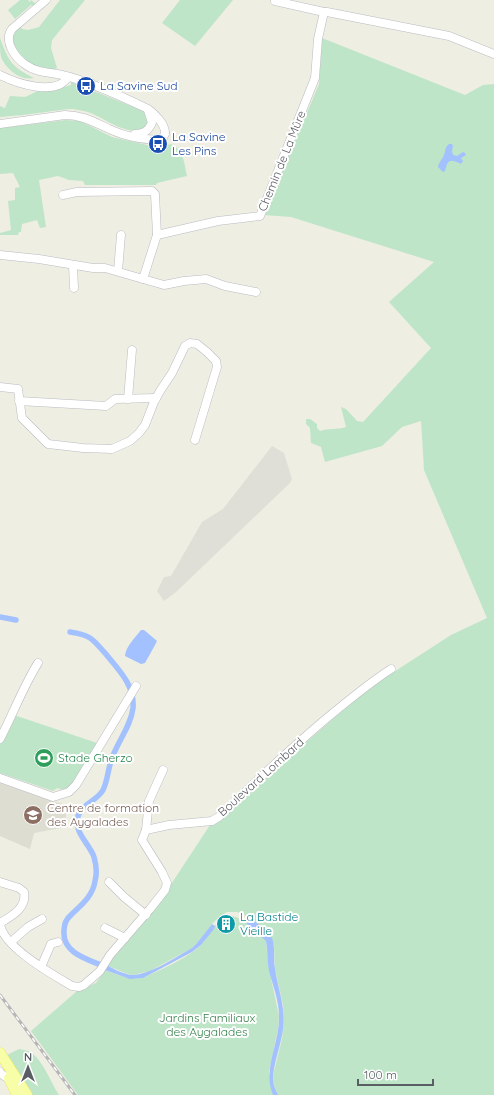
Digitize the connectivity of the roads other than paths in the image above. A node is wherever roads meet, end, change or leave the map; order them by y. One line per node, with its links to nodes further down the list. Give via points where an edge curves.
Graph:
1 (43, 1): 6 (street, via 12,29 9,33 9,42 15,55 26,66)
2 (275, 1): 3 (street)
3 (324, 12): 4 (street, via 449,36); 12 (street, Chemin de La Mûre, via 319,32 316,78 260,216 218,221)
4 (494, 54)
5 (0, 75): 6 (street, via 23,85 37,87 55,86 64,82)
6 (64, 76): 7 (street)
7 (148, 109): 9 (street, via 152,123 149,130 142,134); 9 (street, via 166,131 164,137 158,139)
8 (0, 124): 9 (street, via 74,115)
9 (127, 135)
10 (63, 195): 12 (street, via 77,192 152,191 155,194)
11 (121, 235): 15 (street)
12 (157, 235): 16 (street)
13 (0, 255): 14 (street)
14 (73, 265): 15 (street); 17 (street)
15 (118, 272): 16 (street)
16 (143, 279): 18 (street, via 164,284 206,278 224,286)
17 (74, 288)
18 (256, 292)
19 (132, 350): 22 (street)
20 (0, 387): 23 (street, via 18,389)
21 (156, 398): 22 (street); 23 (street, via 139,433 130,441 112,449 48,444 22,418); 24 (street, via 185,346 190,343 197,344 216,361 217,367)
22 (128, 399): 23 (street, via 116,399 106,406)
23 (19, 401)
24 (195, 440)
25 (38, 663): 28 (street, via 27,680)
26 (391, 669): 31 (street, Boulevard Lombard, via 368,684 306,737 220,816 212,821)
27 (136, 686): 30 (street, via 76,785 69,792 53,797)
28 (0, 739)
29 (163, 770): 31 (street, via 149,801)
30 (0, 778)
31 (146, 830): 34 (street, via 142,840 167,883 165,890)
32 (0, 882): 38 (street, via 24,892 25,899 20,910 0,923 0,929)
33 (109, 882): 34 (street)
34 (146, 915): 37 (street)
35 (42, 919): 38 (street)
36 (105, 928): 37 (street)
37 (125, 938): 40 (street, via 100,971 79,987 72,986)
38 (11, 942): 40 (street)
39 (58, 942): 40 (street, via 51,944)
40 (40, 967)
41 (1, 1062): 42 (main road); 43 (main road)
42 (17, 1095)
43 (27, 1095)

